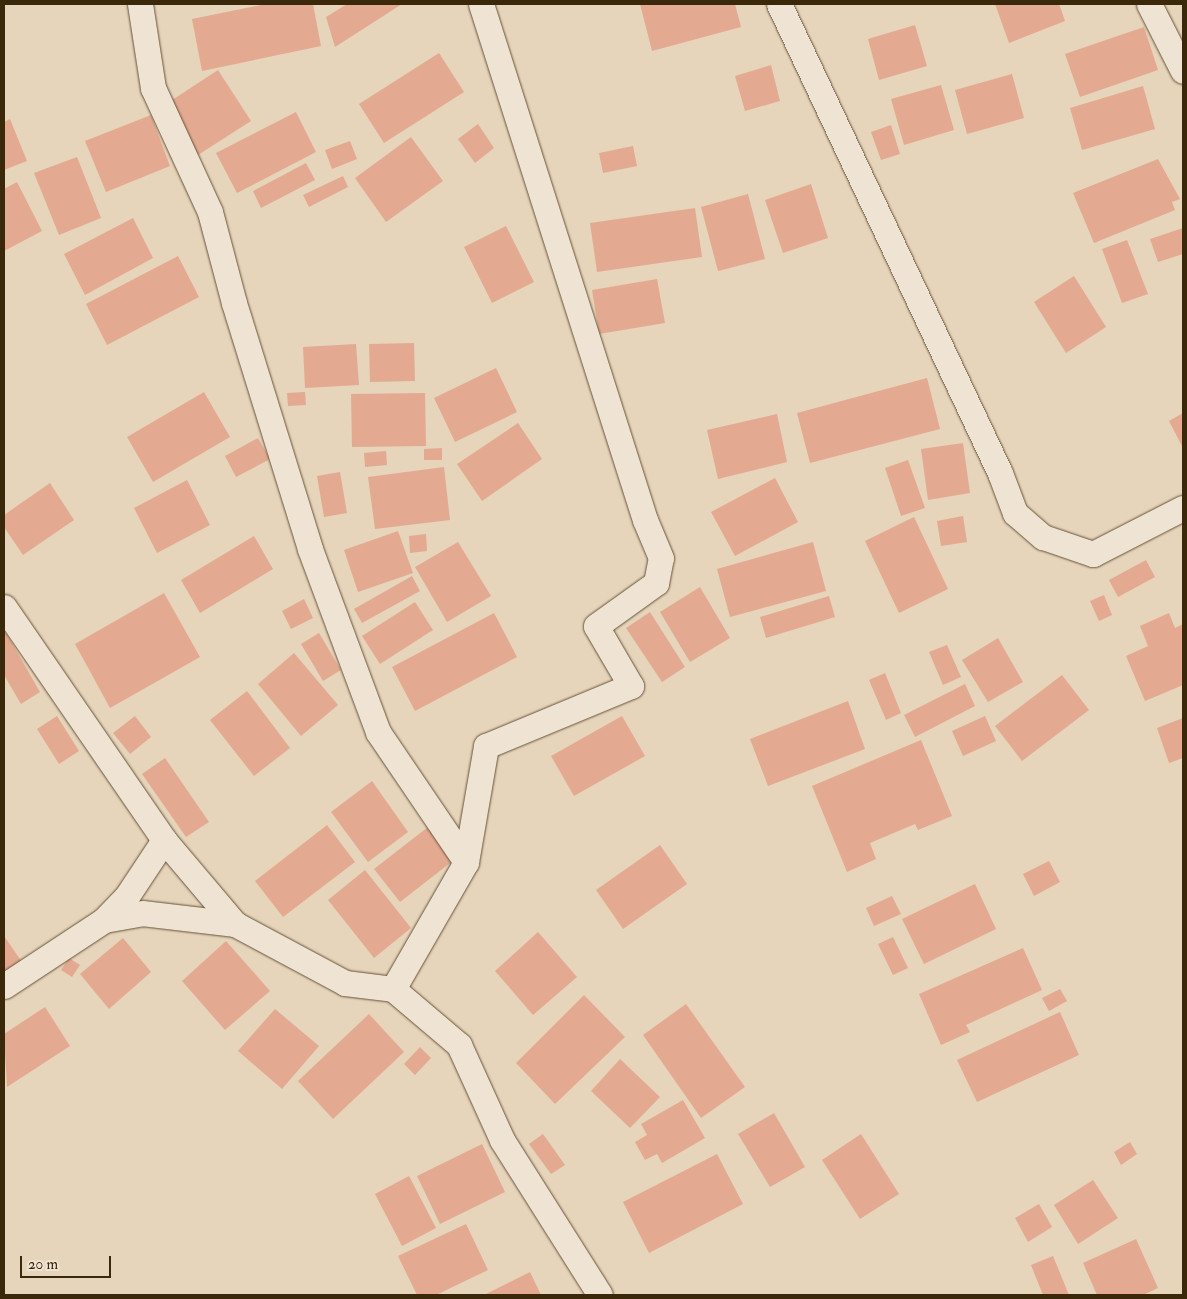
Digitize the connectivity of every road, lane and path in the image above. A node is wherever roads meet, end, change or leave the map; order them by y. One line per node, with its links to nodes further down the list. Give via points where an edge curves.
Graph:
1 (140, 4): 9 (street, via 153,88 210,212 234,303 310,549 378,732)
2 (480, 4): 9 (street, via 645,520 661,558 656,584 596,626 631,686 486,746)
3 (779, 4): 6 (street, via 1000,473 1015,512 1043,537 1093,554)
4 (1149, 4): 5 (street)
5 (1183, 71)
6 (1183, 508)
7 (4, 607): 8 (street)
8 (164, 840): 10 (street, via 127,896); 11 (street)
9 (466, 862): 13 (street)
10 (104, 920): 11 (street, via 142,913); 12 (street)
11 (235, 924): 13 (street, via 345,983)
12 (4, 986)
13 (393, 989): 14 (street, via 459,1045 502,1140)
14 (600, 1295)

